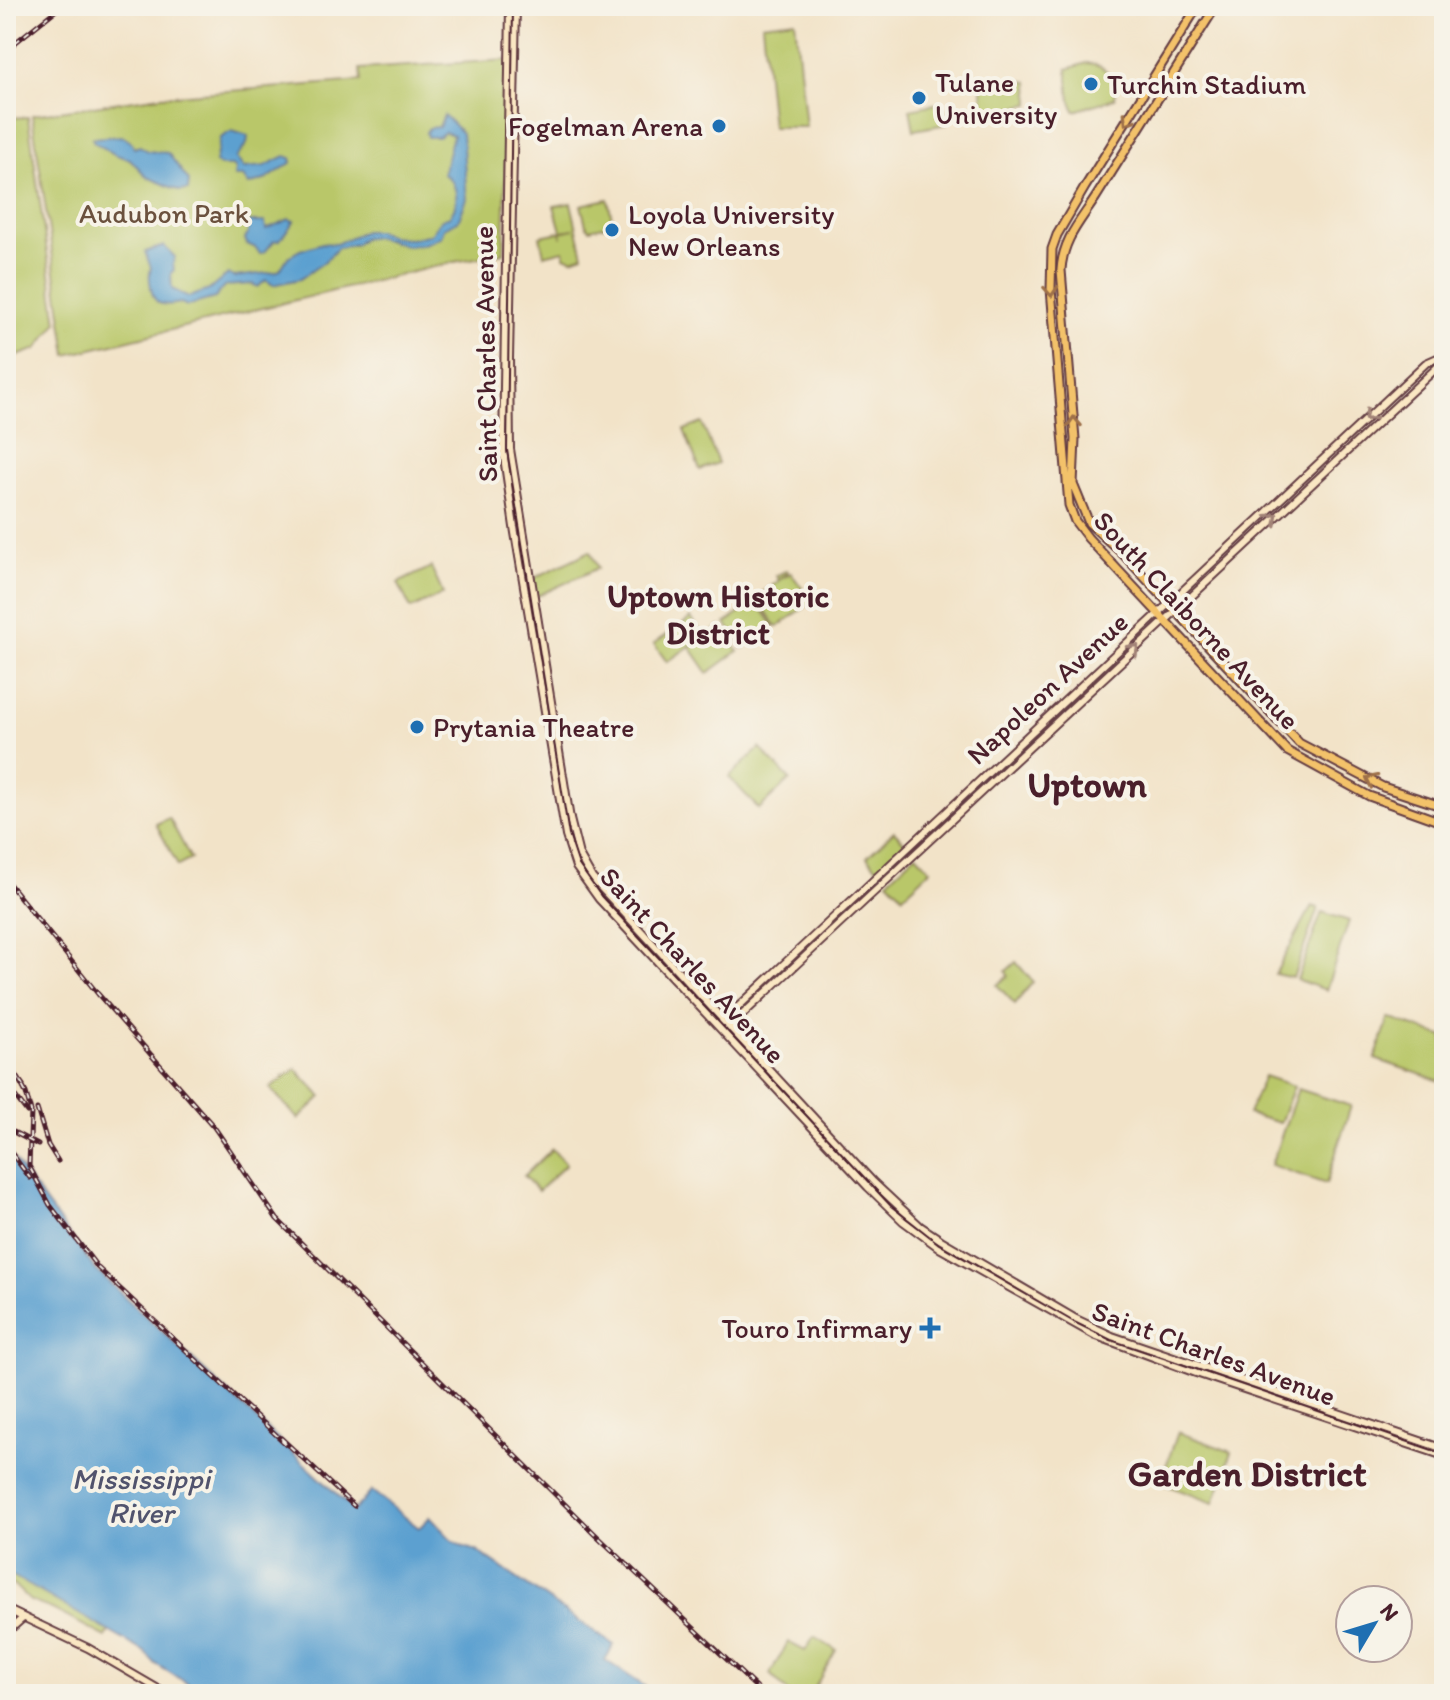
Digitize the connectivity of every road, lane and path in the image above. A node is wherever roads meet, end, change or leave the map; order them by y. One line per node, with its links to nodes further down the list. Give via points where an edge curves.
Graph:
1 (513, 6): 13 (main road, Saint Charles Avenue, via 511,460 573,834 598,886)
2 (1199, 6): 4 (main road, South Claiborne Avenue); 5 (main road, via 1198,15)
3 (1216, 6): 5 (main road, South Claiborne Avenue)
4 (1187, 20): 6 (main road, via 1198,25); 9 (main road, South Claiborne Avenue, one-way to 9, via 1061,227 1050,270 1069,505 1083,533)
5 (1208, 22): 6 (main road, South Claiborne Avenue)
6 (1183, 57): 8 (main road, South Claiborne Avenue, one-way to 6, via 1089,523 1077,496 1061,270 1075,225)
7 (1444, 358): 8 (main road, Napoleon Avenue)
8 (1175, 610): 9 (main road, Napoleon Avenue); 10 (main road); 11 (main road, South Claiborne Avenue, one-way to 8, via 1391,790 1299,743)
9 (1158, 613): 10 (main road, South Claiborne Avenue); 13 (main road, Napoleon Avenue)
10 (1168, 624): 12 (main road, South Claiborne Avenue, via 1296,757 1369,796); 14 (main road, Napoleon Avenue, one-way to 10)
11 (1444, 807)
12 (1444, 823)
13 (720, 1023): 14 (main road, Saint Charles Avenue)
14 (726, 1029): 15 (main road, Saint Charles Avenue)
15 (747, 1051): 16 (main road, Saint Charles Avenue, via 924,1229 1076,1319 1112,1336); 17 (main road, Saint Charles Avenue, via 891,1210 976,1270 1111,1343)
16 (1444, 1449)
17 (1444, 1456)
18 (6, 1609): 19 (main road)
19 (23, 1618): 20 (main road); 21 (main road)
20 (6, 1633)
21 (167, 1694)

